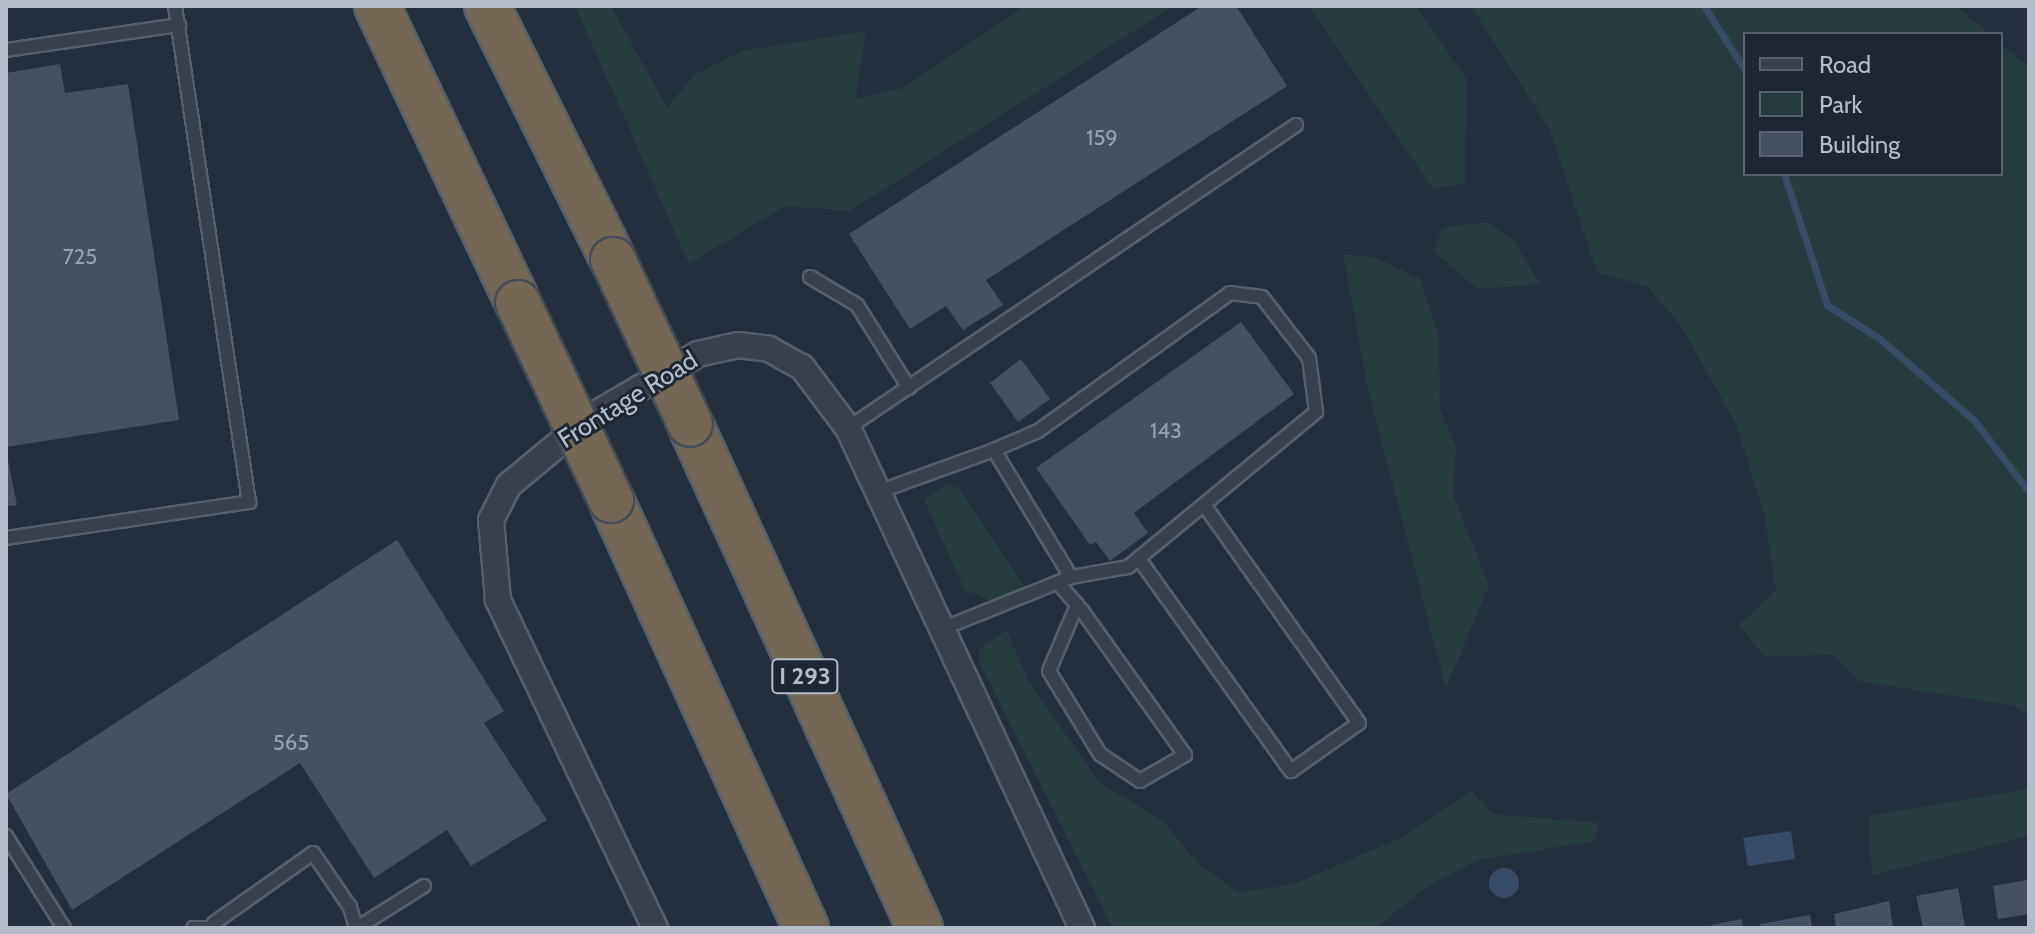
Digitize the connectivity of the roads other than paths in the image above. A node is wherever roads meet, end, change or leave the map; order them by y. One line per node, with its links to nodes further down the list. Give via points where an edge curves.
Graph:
1 (175, 6): 5 (lane)
2 (377, 6): 28 (highway, bridge)
3 (487, 6): 8 (highway, I 293)
4 (516, 6): 8 (highway)
5 (179, 25): 6 (lane); 15 (lane, via 249,502)
6 (6, 50)
7 (1296, 125): 10 (lane)
8 (579, 190): 29 (highway, I 293, bridge)
9 (810, 277): 10 (lane, via 857,305)
10 (909, 388): 11 (lane)
11 (848, 428): 13 (street, Frontage Road); 27 (street, Frontage Road, via 813,379 781,353 755,346 715,349 592,416 541,454 509,485 491,520 498,600)
12 (994, 450): 13 (lane); 14 (lane, via 1038,431 1230,293 1262,297 1309,358 1316,412); 17 (lane)
13 (878, 492): 20 (street, Frontage Road)
14 (1207, 509): 16 (lane); 16 (lane, via 1359,723 1291,771)
15 (6, 538)
16 (1139, 559): 17 (lane)
17 (1071, 577): 18 (lane)
18 (1058, 583): 19 (lane); 20 (lane)
19 (1077, 605): 19 (lane, via 1185,755 1140,781 1100,754 1049,671)
20 (944, 628): 30 (street, Frontage Road)
21 (6, 836): 24 (lane)
22 (424, 886): 26 (lane)
23 (215, 925): 25 (lane); 26 (lane, via 313,853 350,907)
24 (64, 928)
25 (193, 928)
26 (356, 928)
27 (655, 928)
28 (806, 928)
29 (920, 928)
30 (1082, 928)

